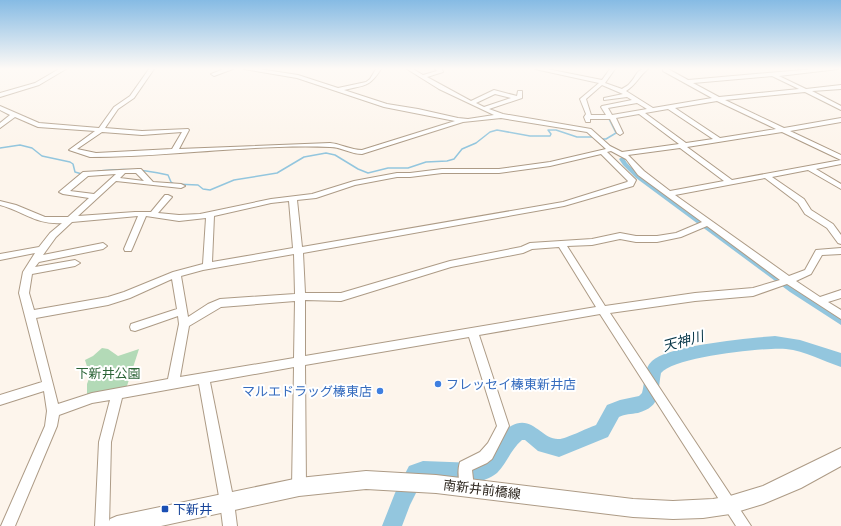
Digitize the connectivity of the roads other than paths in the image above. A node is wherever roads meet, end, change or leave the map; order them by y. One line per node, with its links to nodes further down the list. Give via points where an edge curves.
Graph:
1 (134, 94): 30 (street, via 116,108)
2 (348, 94): 27 (street, via 386,106)
3 (453, 94): 16 (street)
4 (491, 94): 16 (street)
5 (502, 94): 12 (street)
6 (520, 94): 12 (street)
7 (589, 94): 25 (street, via 583,99 589,114)
8 (710, 94): 13 (street)
9 (773, 94): 13 (street)
10 (810, 94): 19 (street)
11 (628, 95): 14 (street); 15 (street)
12 (516, 98): 20 (street)
13 (718, 98): 17 (street); 32 (street)
14 (606, 99)
15 (637, 101): 21 (street); 26 (street, via 604,106)
16 (471, 103): 20 (street)
17 (670, 107): 21 (street); 34 (street)
18 (0, 108): 23 (street)
19 (841, 108)
20 (484, 109): 24 (street)
21 (652, 110): 22 (street)
22 (641, 113): 26 (street); 35 (street)
23 (15, 114): 29 (street); 30 (street, via 38,125)
24 (502, 116): 27 (street); 31 (street)
25 (587, 117): 26 (street); 31 (street)
26 (611, 117): 33 (street)
27 (461, 120): 37 (street, via 362,152 330,145)
28 (839, 121): 32 (street)
29 (0, 126)
30 (101, 130): 37 (street, via 142,133 186,130); 37 (street, via 72,150 96,155)
31 (589, 130): 36 (street)
32 (783, 130): 34 (street); 40 (street)
33 (620, 133)
34 (719, 140): 35 (street)
35 (683, 145): 39 (street); 46 (street)
36 (613, 149): 38 (street); 39 (street)
37 (174, 151)
38 (603, 152): 53 (street, via 550,164 500,171 442,171 397,175 354,183 313,196); 64 (street, via 632,180 630,184 564,204)
39 (623, 154): 50 (street, via 641,173)
40 (841, 158)
41 (841, 162): 42 (street)
42 (809, 168): 44 (street); 49 (street)
43 (123, 171): 45 (street); 47 (street, via 138,170); 51 (street, via 86,174 63,192)
44 (766, 176): 46 (street); 60 (street, via 801,202 808,212 830,226)
45 (114, 179): 47 (street); 51 (street)
46 (731, 183): 50 (street)
47 (151, 184): 48 (street)
48 (181, 186)
49 (841, 187)
50 (669, 194): 59 (street)
51 (95, 196): 58 (street)
52 (168, 197): 56 (street)
53 (293, 198): 57 (street); 64 (street)
54 (0, 203): 58 (street, via 15,207 38,220)
55 (143, 214): 56 (street); 58 (street); 63 (street)
56 (153, 214): 57 (street, via 183,218)
57 (210, 215): 69 (street)
58 (68, 220): 66 (street)
59 (708, 222): 61 (street, via 678,235 657,239 620,236 592,242); 72 (street)
60 (841, 241)
61 (561, 244): 74 (street, via 530,246 523,250 450,264 341,297); 76 (street)
62 (103, 246): 66 (street)
63 (128, 250)
64 (298, 250): 69 (street); 74 (street)
65 (841, 251): 72 (street, via 820,252 808,272)
66 (39, 254): 67 (street); 70 (street)
67 (0, 257)
68 (75, 263): 70 (street)
69 (208, 266): 71 (street)
70 (28, 272): 78 (street, via 24,293)
71 (176, 274): 77 (street); 78 (street, via 108,301)
72 (787, 280): 75 (street); 76 (street, via 753,292)
73 (841, 294): 75 (street)
74 (300, 297): 80 (street, via 220,303); 83 (street)
75 (819, 301): 79 (street)
76 (602, 310): 82 (street); 94 (street)
77 (182, 311): 80 (street); 81 (street)
78 (30, 315): 86 (street)
79 (841, 315)
80 (184, 324): 85 (street)
81 (135, 327)
82 (473, 332): 83 (street); 92 (street, via 503,426 487,456 465,467)
83 (300, 362): 84 (street); 91 (street)
84 (204, 379): 85 (street); 93 (street)
85 (173, 383): 87 (street)
86 (48, 385): 88 (street); 89 (street)
87 (117, 394): 89 (street, via 92,398); 96 (street, via 106,442)
88 (0, 400)
89 (53, 411): 95 (street, via 50,426)
90 (841, 457): 94 (main road, 南新井前橋線, via 791,483)
91 (299, 487): 92 (main road, 南新井前橋線, via 336,482 386,480); 93 (main road, 南新井前橋線)
92 (467, 488): 94 (main road, 南新井前橋線, via 661,510 688,510)
93 (228, 502): 97 (main road, 南新井前橋線); 98 (street)
94 (730, 504): 99 (street)
95 (8, 526)
96 (102, 526)
97 (117, 526)
98 (230, 526)
99 (744, 526)

